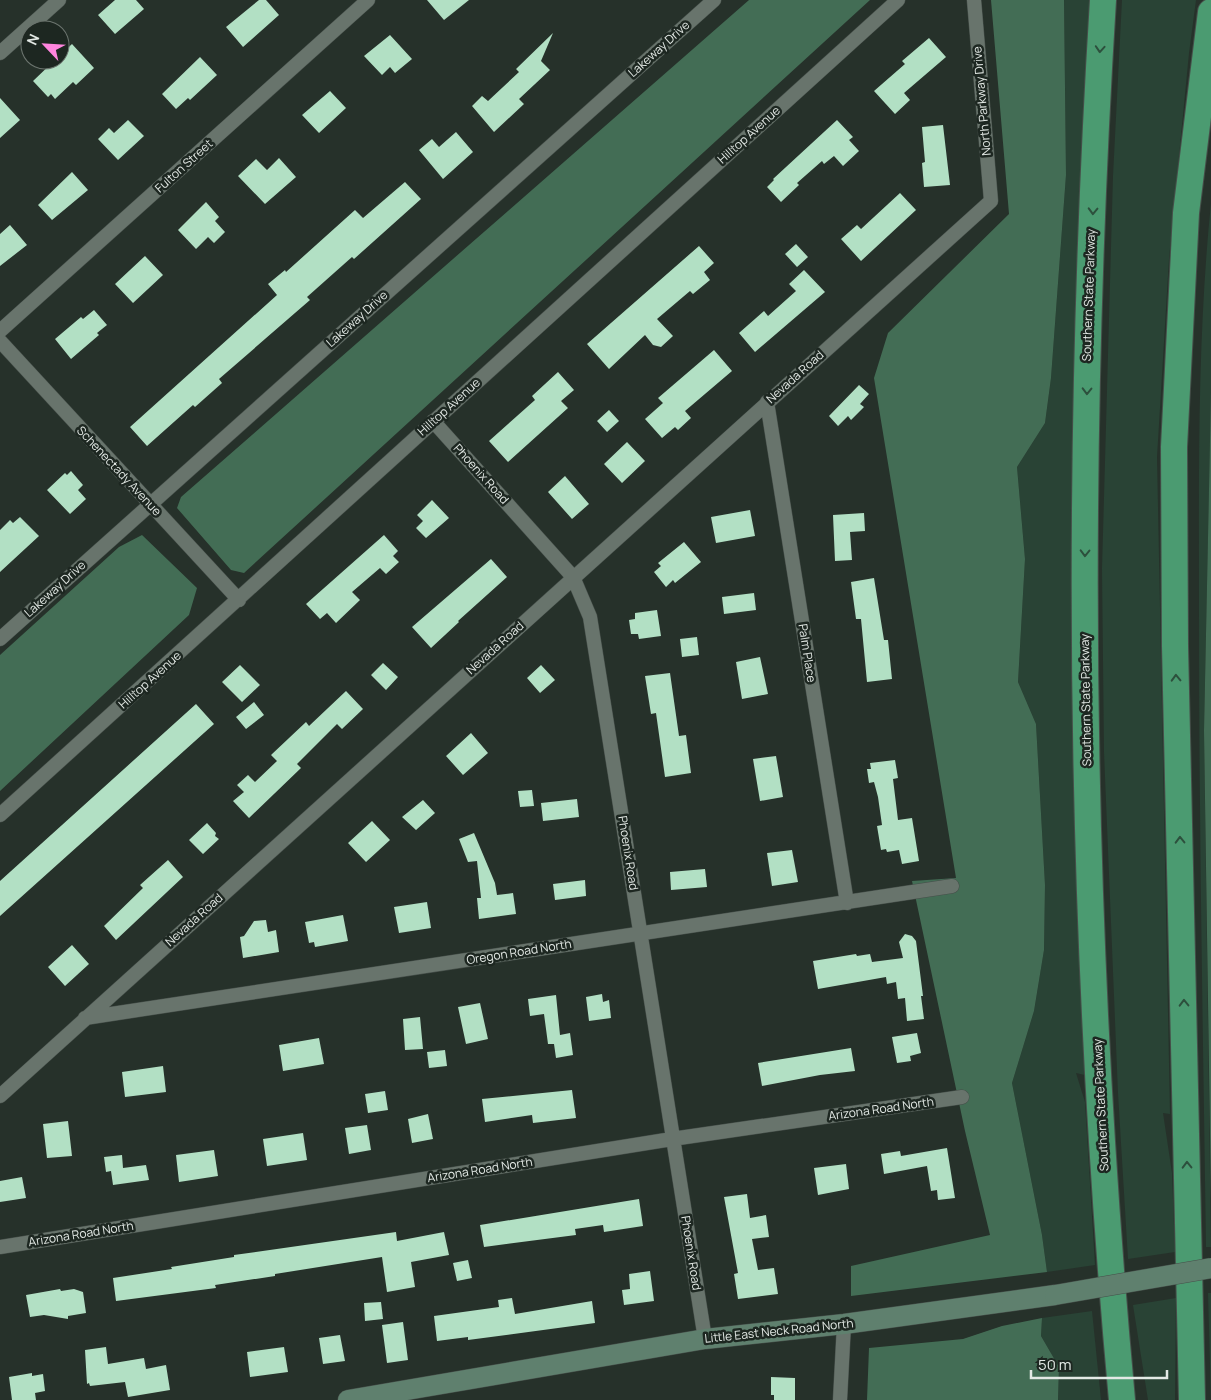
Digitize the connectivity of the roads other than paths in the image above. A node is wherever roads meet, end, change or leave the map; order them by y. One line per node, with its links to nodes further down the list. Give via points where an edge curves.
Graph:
1 (59, 0): 8 (street)
2 (368, 0): 10 (street, Fulton Street)
3 (714, 0): 14 (street, Lakeway Drive)
4 (898, 0): 13 (street, Hilltop Avenue)
5 (974, 0): 9 (street, North Parkway Drive)
6 (1103, 0): 33 (highway, Southern State Parkway, one-way to 33, via 1087,362 1085,670 1089,873 1098,1068)
7 (1211, 12): 34 (highway, one-way to 7, via 1175,646 1174,447 1186,213)
8 (0, 53)
9 (991, 202): 12 (street, Nevada Road)
10 (0, 331)
11 (0, 341): 14 (street, Schenectady Avenue)
12 (767, 402): 15 (street, Nevada Road); 20 (street, Palm Place)
13 (433, 421): 15 (street, Phoenix Road); 16 (street, Hilltop Avenue)
14 (149, 504): 16 (street, Schenectady Avenue); 17 (street, Lakeway Drive)
15 (573, 577): 21 (street, Phoenix Road, via 590,617); 22 (street, Nevada Road)
16 (239, 600): 18 (street, Hilltop Avenue)
17 (0, 639)
18 (0, 815)
19 (952, 886): 20 (street, Oregon Road North)
20 (847, 903): 21 (street, Oregon Road North)
21 (642, 934): 22 (street, Oregon Road North); 25 (street, Phoenix Road)
22 (85, 1018): 23 (street, Nevada Road)
23 (0, 1096)
24 (962, 1097): 25 (street, Arizona Road North)
25 (672, 1140): 26 (street, Arizona Road North); 29 (street, Phoenix Road)
26 (0, 1247)
27 (1211, 1268): 28 (main road, Little East Neck Road North, bridge, via 1055,1295)
28 (844, 1324): 29 (main road, Little East Neck Road North); 32 (street)
29 (705, 1339): 30 (main road, Little East Neck Road North)
30 (380, 1397): 31 (main road, Little East Neck Road North)
31 (348, 1400)
32 (840, 1400)
33 (1122, 1400)
34 (1192, 1400)

